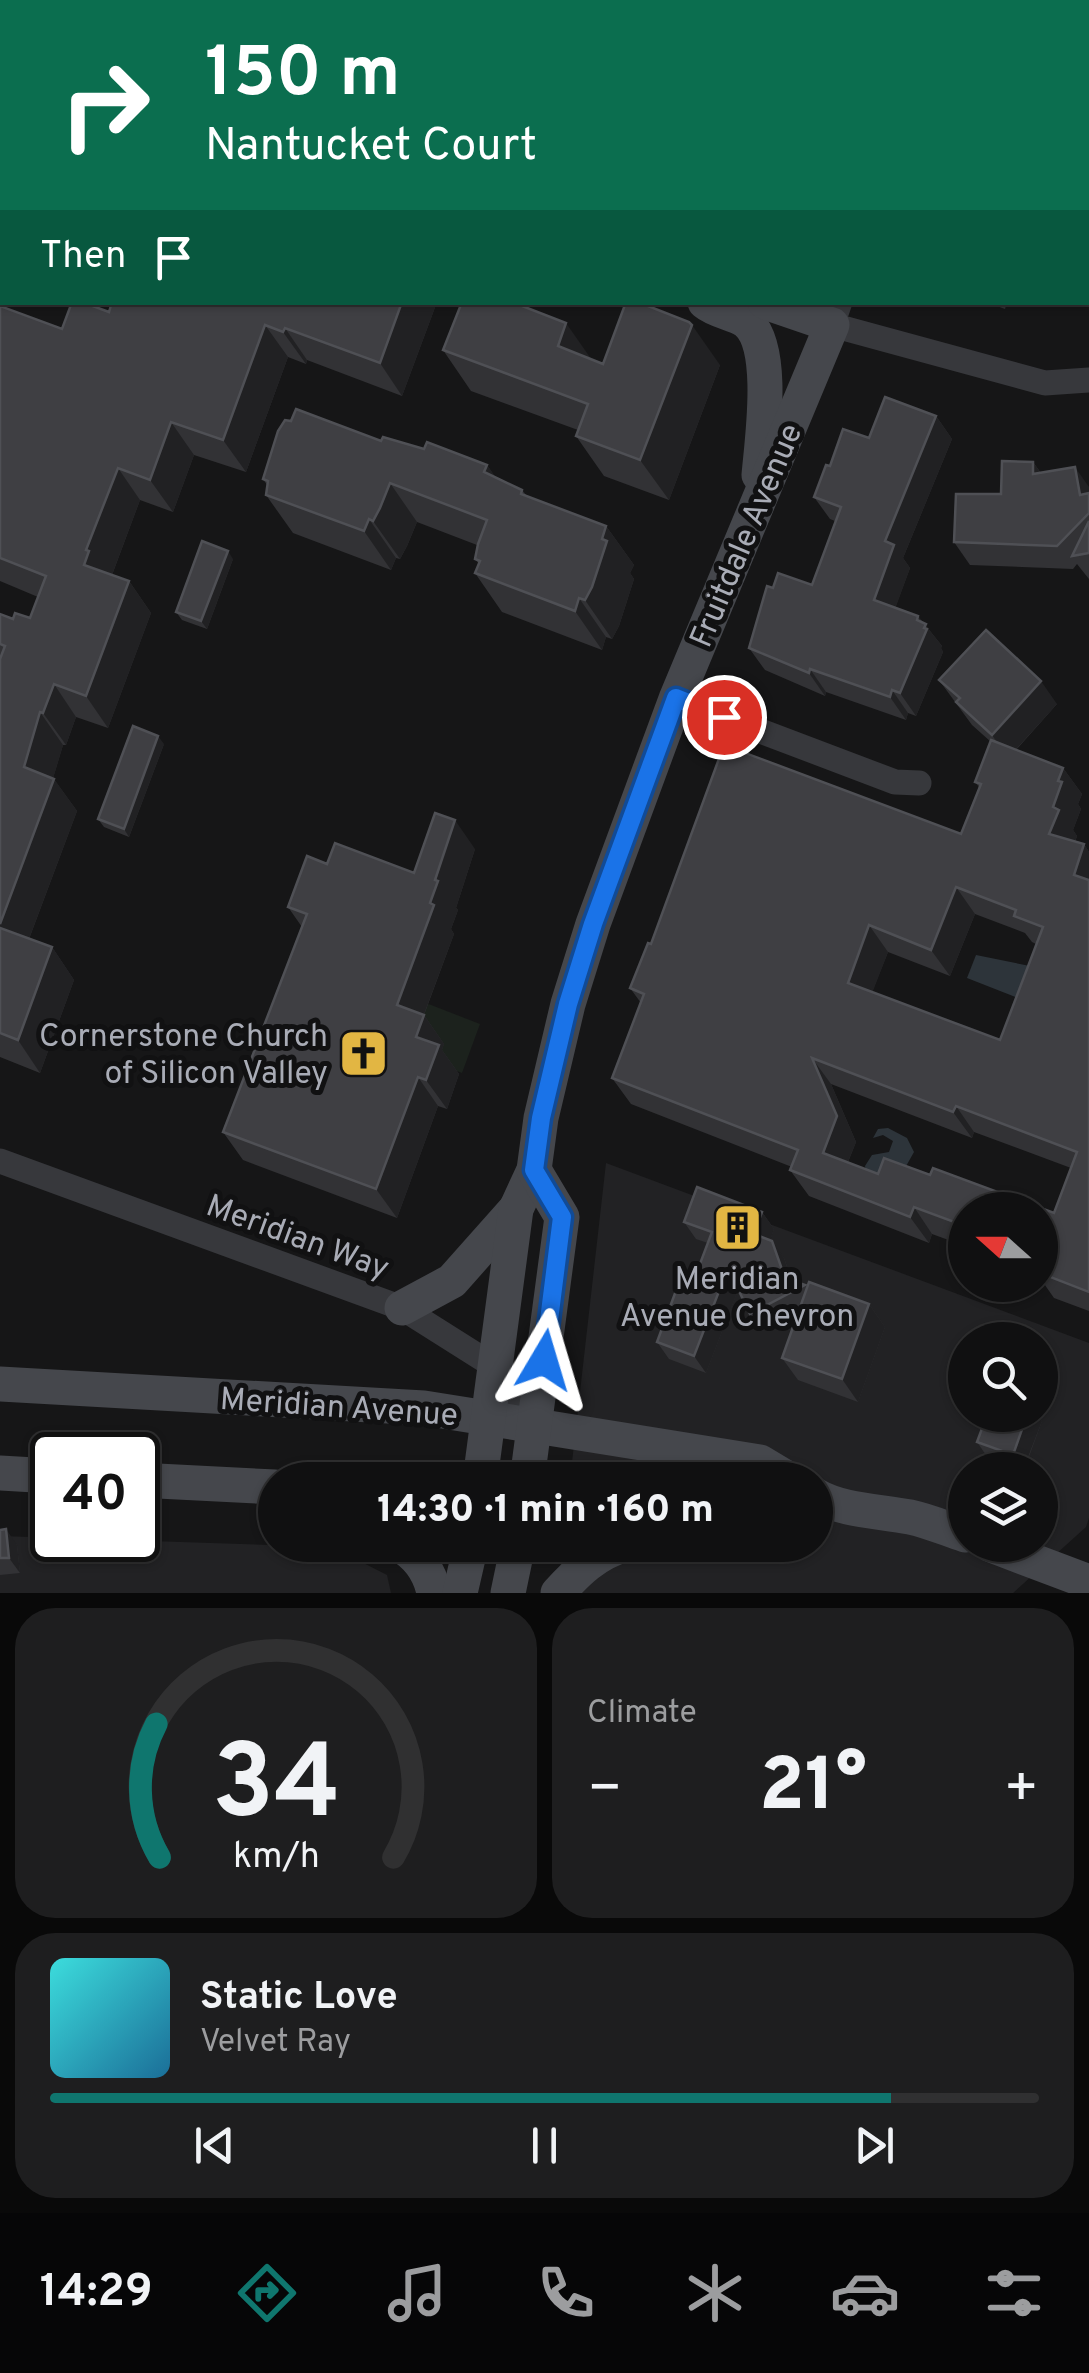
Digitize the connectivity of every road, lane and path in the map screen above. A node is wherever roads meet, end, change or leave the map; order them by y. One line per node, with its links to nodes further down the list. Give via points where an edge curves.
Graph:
1 (711, 305): 5 (street, via 748,322 764,355)
2 (783, 305): 3 (street)
3 (836, 314): 4 (street, via 1045,384); 5 (street, Fruitdale Avenue)
4 (1089, 380)
5 (756, 505): 6 (street, Fruitdale Avenue)
6 (676, 698): 7 (street, via 895,782); 9 (street, Fruitdale Avenue, via 573,988)
7 (919, 783)
8 (0, 1161): 11 (street, Meridian Way)
9 (534, 1170): 10 (street, Fruitdale Avenue); 15 (street, via 562,1217)
10 (516, 1210): 11 (street, via 452,1281); 12 (street, Fruitdale Avenue)
11 (402, 1308): 12 (street, Meridian Way)
12 (497, 1368): 14 (street, Fruitdale Avenue); 15 (street, Meridian Way)
13 (0, 1384): 14 (street, Meridian Avenue, via 424,1408)
14 (489, 1419): 15 (street, Meridian Avenue); 16 (street, Fruitdale Avenue)
15 (535, 1427): 17 (street); 18 (street, Meridian Avenue)
16 (483, 1462)
17 (530, 1462)
18 (760, 1462)
19 (0, 1473): 20 (street)
20 (30, 1475)
21 (160, 1481): 22 (street)
22 (211, 1484): 23 (street); 24 (street)
23 (258, 1485)
24 (258, 1496)
25 (833, 1502): 26 (street)
26 (948, 1529)
27 (419, 1562): 33 (street)
28 (467, 1562): 34 (street)
29 (514, 1562): 35 (street)
30 (591, 1562): 36 (street)
31 (1036, 1562): 32 (street)
32 (1089, 1582)
33 (434, 1593)
34 (460, 1593)
35 (508, 1593)
36 (558, 1593)

